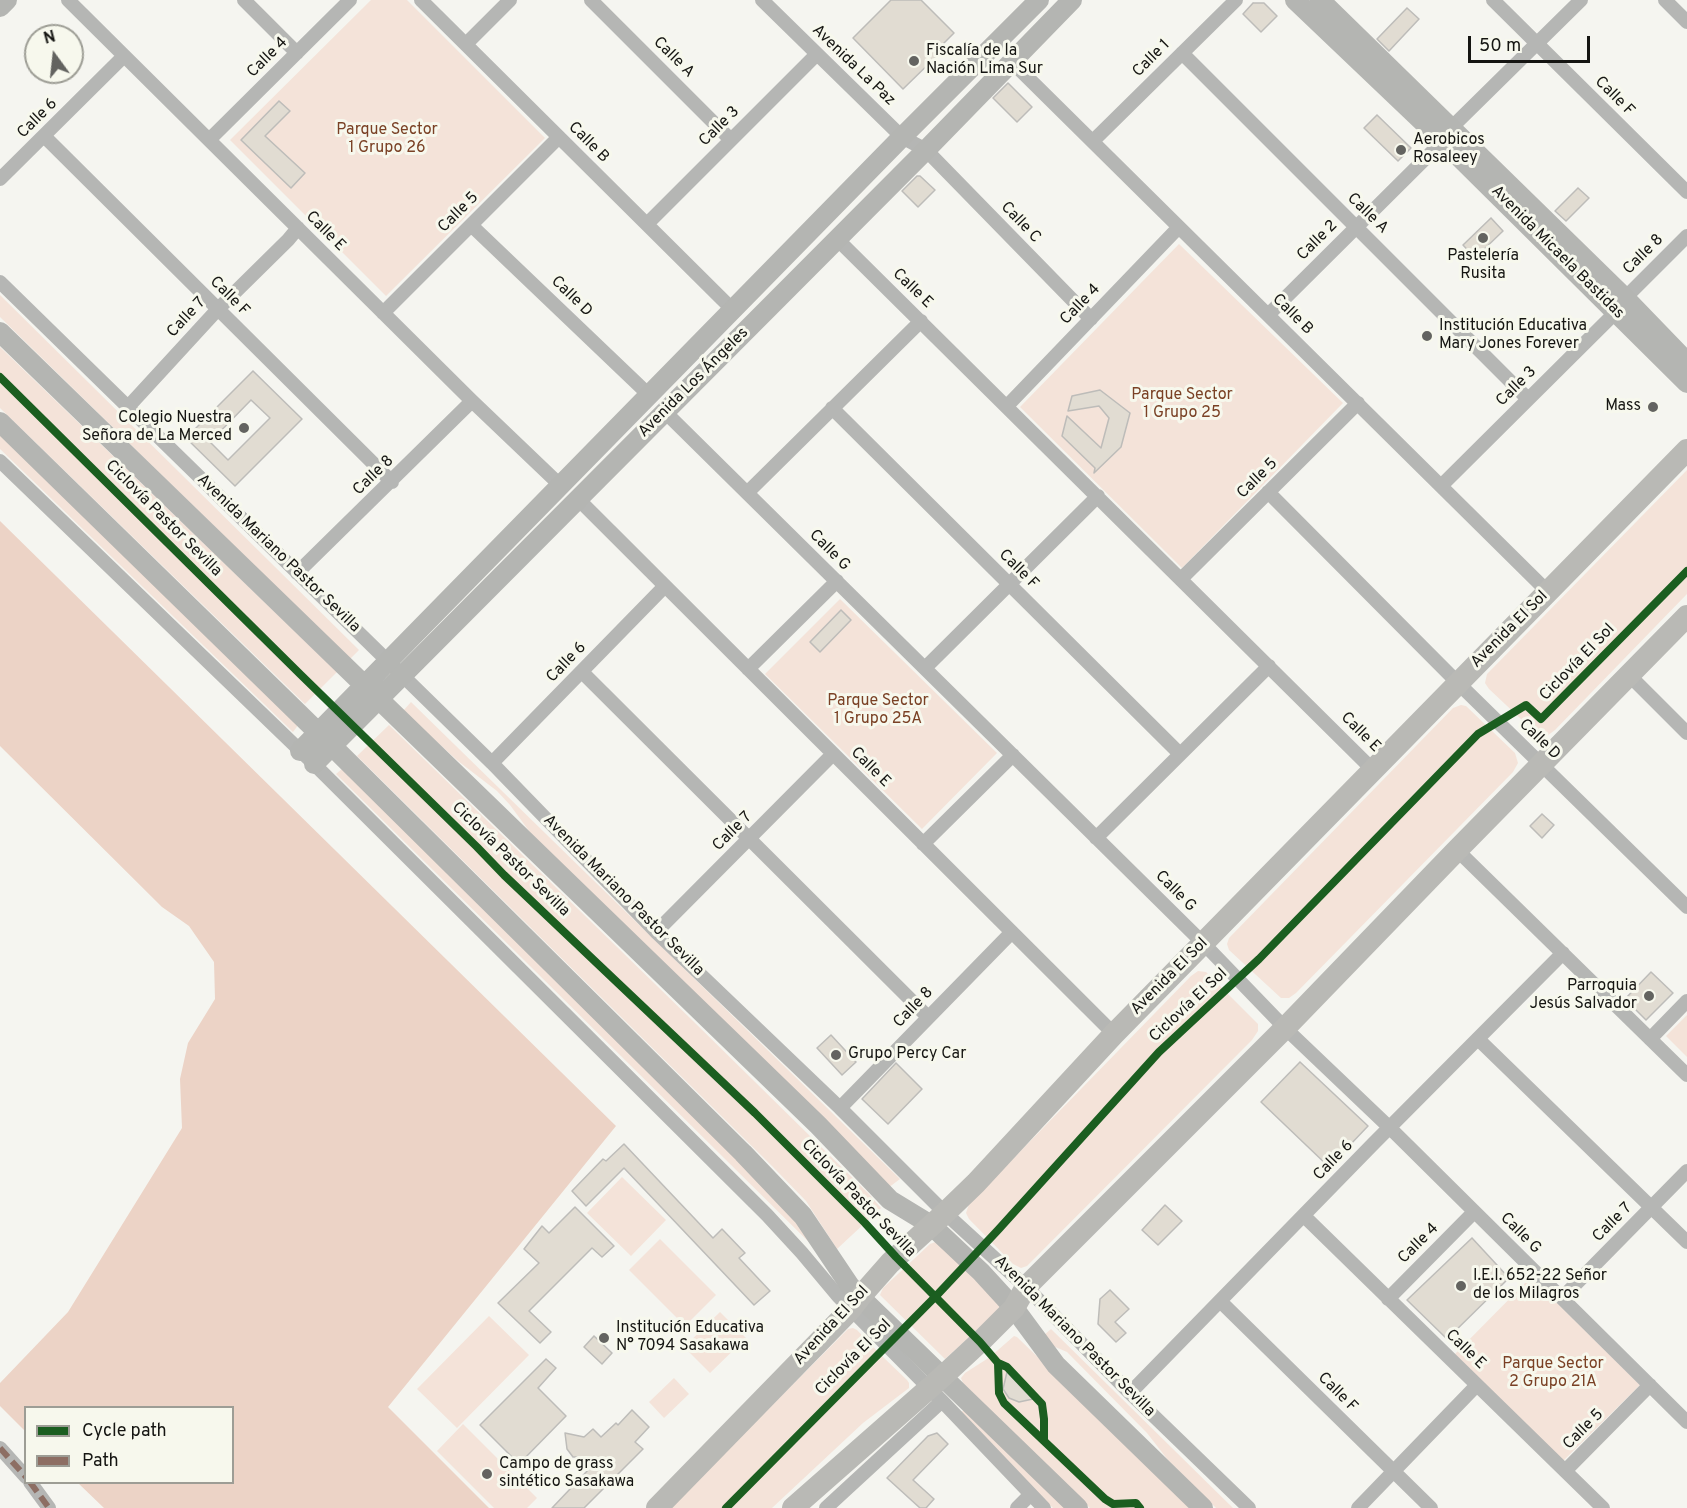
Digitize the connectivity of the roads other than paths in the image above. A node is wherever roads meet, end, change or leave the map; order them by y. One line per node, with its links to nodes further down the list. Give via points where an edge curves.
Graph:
1 (7, 0): 17 (main road)
2 (68, 0): 24 (street, Calle E)
3 (244, 0): 21 (street)
4 (350, 0): 21 (street, Calle 4)
5 (421, 0): 19 (street, Calle B)
6 (510, 0): 19 (street)
7 (591, 0): 31 (street, Calle A)
8 (762, 0): 23 (street, Avenida La Paz)
9 (1039, 0): 29 (main road, Avenida Los Ángeles)
10 (1072, 0): 25 (main road, Avenida Los Ángeles)
11 (1236, 0): 22 (street, Calle 1)
12 (1295, 0): 26 (main road, Avenida Micaela Bastidas)
13 (1320, 0): 26 (main road, Avenida Micaela Bastidas)
14 (1493, 0): 20 (street, Calle F)
15 (1581, 0): 20 (street)
16 (1665, 0): 18 (street)
17 (0, 7)
18 (1687, 22)
19 (466, 44): 28 (street, Calle B)
20 (1537, 44): 26 (street); 35 (street, Calle F)
21 (297, 53): 30 (street, Calle 4)
22 (1182, 53): 32 (street, Calle 1); 39 (street, Calle A)
23 (817, 54): 29 (street, Avenida La Paz); 31 (street, Calle 3)
24 (124, 56): 27 (street, Calle 6); 30 (street, Calle E)
25 (1012, 62): 32 (street, Calle B); 33 (main road, Avenida Los Ángeles)
26 (1447, 134): 39 (street, Calle 2); 44 (main road, Avenida Micaela Bastidas)
27 (44, 136): 34 (street, Calle 6); 45 (street, Calle F)
28 (559, 137): 36 (street, Calle B); 37 (street, Calle 5)
29 (902, 137): 33 (street, Avenida La Paz); 46 (main road, Avenida Los Ángeles)
30 (209, 140): 40 (street, Calle E)
31 (731, 140): 36 (street, Calle 3)
32 (1093, 141): 38 (street, Calle B)
33 (926, 150): 42 (main road, Avenida Los Ángeles); 49 (street, Calle C)
34 (0, 179)
35 (1687, 192)
36 (647, 224): 46 (street, Calle B)
37 (471, 225): 47 (street, Calle 5); 54 (street, Calle D)
38 (1179, 227): 48 (street, Calle B); 49 (street, Calle 4)
39 (1356, 227): 48 (street, Calle 2); 55 (street, Calle A)
40 (298, 228): 45 (street, Calle 7); 47 (street, Calle E)
41 (1687, 236): 44 (street, Calle 8)
42 (837, 239): 50 (street, Calle E); 61 (main road, Avenida Los Ángeles)
43 (0, 282): 59 (street, Avenida Mariano Pastor Sevilla)
44 (1621, 305): 52 (main road, Avenida Micaela Bastidas); 53 (main road, Avenida Micaela Bastidas); 55 (street, Calle 3)
45 (218, 309): 59 (street, Calle 7); 65 (street, Calle F)
46 (732, 309): 54 (main road, Avenida Los Ángeles)
47 (383, 312): 56 (street, Calle E)
48 (1268, 315): 57 (street, Calle B)
49 (1091, 319): 58 (street, Calle 4)
50 (921, 321): 58 (street, Calle E); 60 (street)
51 (0, 332): 87 (main road, Avenida Mariano Pastor Sevilla)
52 (1687, 362)
53 (1687, 383)
54 (648, 394): 66 (main road, Avenida Los Ángeles)
55 (1528, 399): 67 (street, Calle 3)
56 (472, 401): 65 (street, Calle 8); 66 (street, Calle E)
57 (1358, 404): 67 (street, Calle B); 69 (street, Calle 5)
58 (1007, 406): 70 (street, Calle E)
59 (128, 407): 72 (street, Avenida Mariano Pastor Sevilla)
60 (832, 408): 68 (street); 75 (street, Calle F)
61 (665, 412): 68 (street, Calle G); 71 (main road, Avenida Los Ángeles)
62 (0, 423): 89 (main road)
63 (1687, 450): 77 (main road, Avenida El Sol)
64 (0, 461): 95 (street)
65 (392, 482): 72 (street, Calle 8)
66 (560, 485): 79 (main road, Avenida Los Ángeles)
67 (1441, 486): 77 (street, Calle B)
68 (747, 492): 74 (street, Calle G)
69 (1269, 492): 73 (street, Calle 5); 86 (street, Calle D)
70 (1098, 496): 73 (street, Calle E); 75 (street)
71 (578, 499): 76 (street, Calle E); 84 (main road, Avenida Los Ángeles)
72 (297, 573): 79 (street, Avenida Mariano Pastor Sevilla)
73 (1181, 579): 80 (street, Calle E)
74 (837, 581): 81 (street, Calle G); 82 (street)
75 (1009, 584): 81 (street); 93 (street, Calle F)
76 (665, 586): 82 (street, Calle E); 83 (street, Calle 6)
77 (1548, 592): 86 (main road, Avenida El Sol)
78 (1687, 616): 85 (main road)
79 (388, 661): 84 (street, Avenida Mariano Pastor Sevilla); 87 (main road, Avenida Los Ángeles)
80 (1269, 666): 93 (street); 98 (street, Calle E)
81 (925, 668): 94 (street, Calle G)
82 (748, 669): 92 (street, Calle E)
83 (582, 672): 96 (street, Calle 6); 100 (street)
84 (402, 675): 88 (main road, Avenida Los Ángeles); 96 (street, Avenida Mariano Pastor Sevilla)
85 (1629, 675): 90 (street); 97 (main road)
86 (1458, 683): 97 (street, Calle D); 98 (main road, Avenida El Sol)
87 (364, 685): 88 (main road, Avenida Mariano Pastor Sevilla); 89 (main road, Avenida Los Ángeles)
88 (378, 700): 91 (main road, Avenida Los Ángeles); 121 (main road, Avenida Mariano Pastor Sevilla, via 818,1125 890,1200)
89 (317, 732): 91 (main road); 95 (main road, Avenida Los Ángeles)
90 (1687, 733)
91 (332, 746): 95 (main road, Avenida Los Ángeles); 127 (main road, via 796,1208 850,1286)
92 (833, 754): 100 (street, Calle 7); 101 (street, Calle E)
93 (1180, 754): 99 (street)
94 (1013, 755): 99 (street, Calle G); 101 (street)
95 (307, 757): 127 (street)
96 (492, 763): 104 (street, Avenida Mariano Pastor Sevilla)
97 (1541, 765): 102 (main road); 103 (street, Calle D)
98 (1373, 770): 106 (main road, Avenida El Sol)
99 (1096, 838): 106 (street, Calle G)
100 (750, 839): 104 (street, Calle 7); 109 (street)
101 (923, 844): 105 (street, Calle E)
102 (1457, 850): 107 (street); 110 (main road)
103 (1687, 907)
104 (656, 932): 115 (street, Avenida Mariano Pastor Sevilla)
105 (1012, 932): 109 (street, Calle 8); 111 (street, Calle E)
106 (1203, 943): 110 (street, Calle G); 111 (main road, Avenida El Sol)
107 (1563, 953): 112 (street, Calle 6); 113 (street)
108 (1687, 1001): 113 (street)
109 (928, 1017): 115 (street, Calle 8)
110 (1285, 1028): 116 (street, Calle G); 123 (main road)
111 (1114, 1034): 121 (main road, Avenida El Sol)
112 (1478, 1039): 116 (street, Calle 6); 118 (street)
113 (1650, 1039): 114 (street)
114 (1687, 1075)
115 (840, 1108): 121 (street, Avenida Mariano Pastor Sevilla)
116 (1390, 1128): 119 (street, Calle G); 120 (street, Calle 6)
117 (1687, 1171): 118 (street, Calle 7)
118 (1651, 1207): 122 (street); 124 (street, Calle 7)
119 (1474, 1212): 124 (street, Calle G); 125 (street, Calle 4)
120 (1304, 1216): 125 (street, Calle E); 126 (street, Calle 6)
121 (938, 1219): 123 (street, Avenida Mariano Pastor Sevilla); 127 (main road, Avenida El Sol, via 900,1253); 128 (main road, Avenida Mariano Pastor Sevilla)
122 (1687, 1242)
123 (1026, 1287): 128 (main road); 132 (street, Avenida Mariano Pastor Sevilla)
124 (1562, 1298): 130 (street, Calle G)
125 (1388, 1299): 129 (street, Calle E)
126 (1220, 1301): 132 (street, Calle 6); 136 (street, Calle F)
127 (855, 1303): 131 (main road); 141 (main road, Avenida El Sol)
128 (1014, 1308): 131 (main road); 147 (main road, Avenida Mariano Pastor Sevilla, via 1056,1365)
129 (1477, 1385): 135 (street, Calle E); 136 (street)
130 (1650, 1385): 133 (street, Calle G); 135 (street, Calle 5)
131 (937, 1389): 139 (street); 142 (main road); 143 (street); 146 (main road, via 963,1396)
132 (1130, 1393): 148 (street, Avenida Mariano Pastor Sevilla)
133 (1687, 1422)
134 (0, 1448): 137 (street)
135 (1565, 1471): 151 (street, Calle E)
136 (1393, 1472): 149 (street); 150 (street, Calle F)
137 (24, 1475)
138 (31, 1484): 140 (street)
139 (1030, 1494): 144 (street); 145 (street)
140 (49, 1508)
141 (657, 1508)
142 (792, 1508)
143 (826, 1508)
144 (1017, 1508)
145 (1044, 1508)
146 (1078, 1508)
147 (1203, 1508)
148 (1249, 1508)
149 (1358, 1508)
150 (1431, 1508)
151 (1603, 1508)

